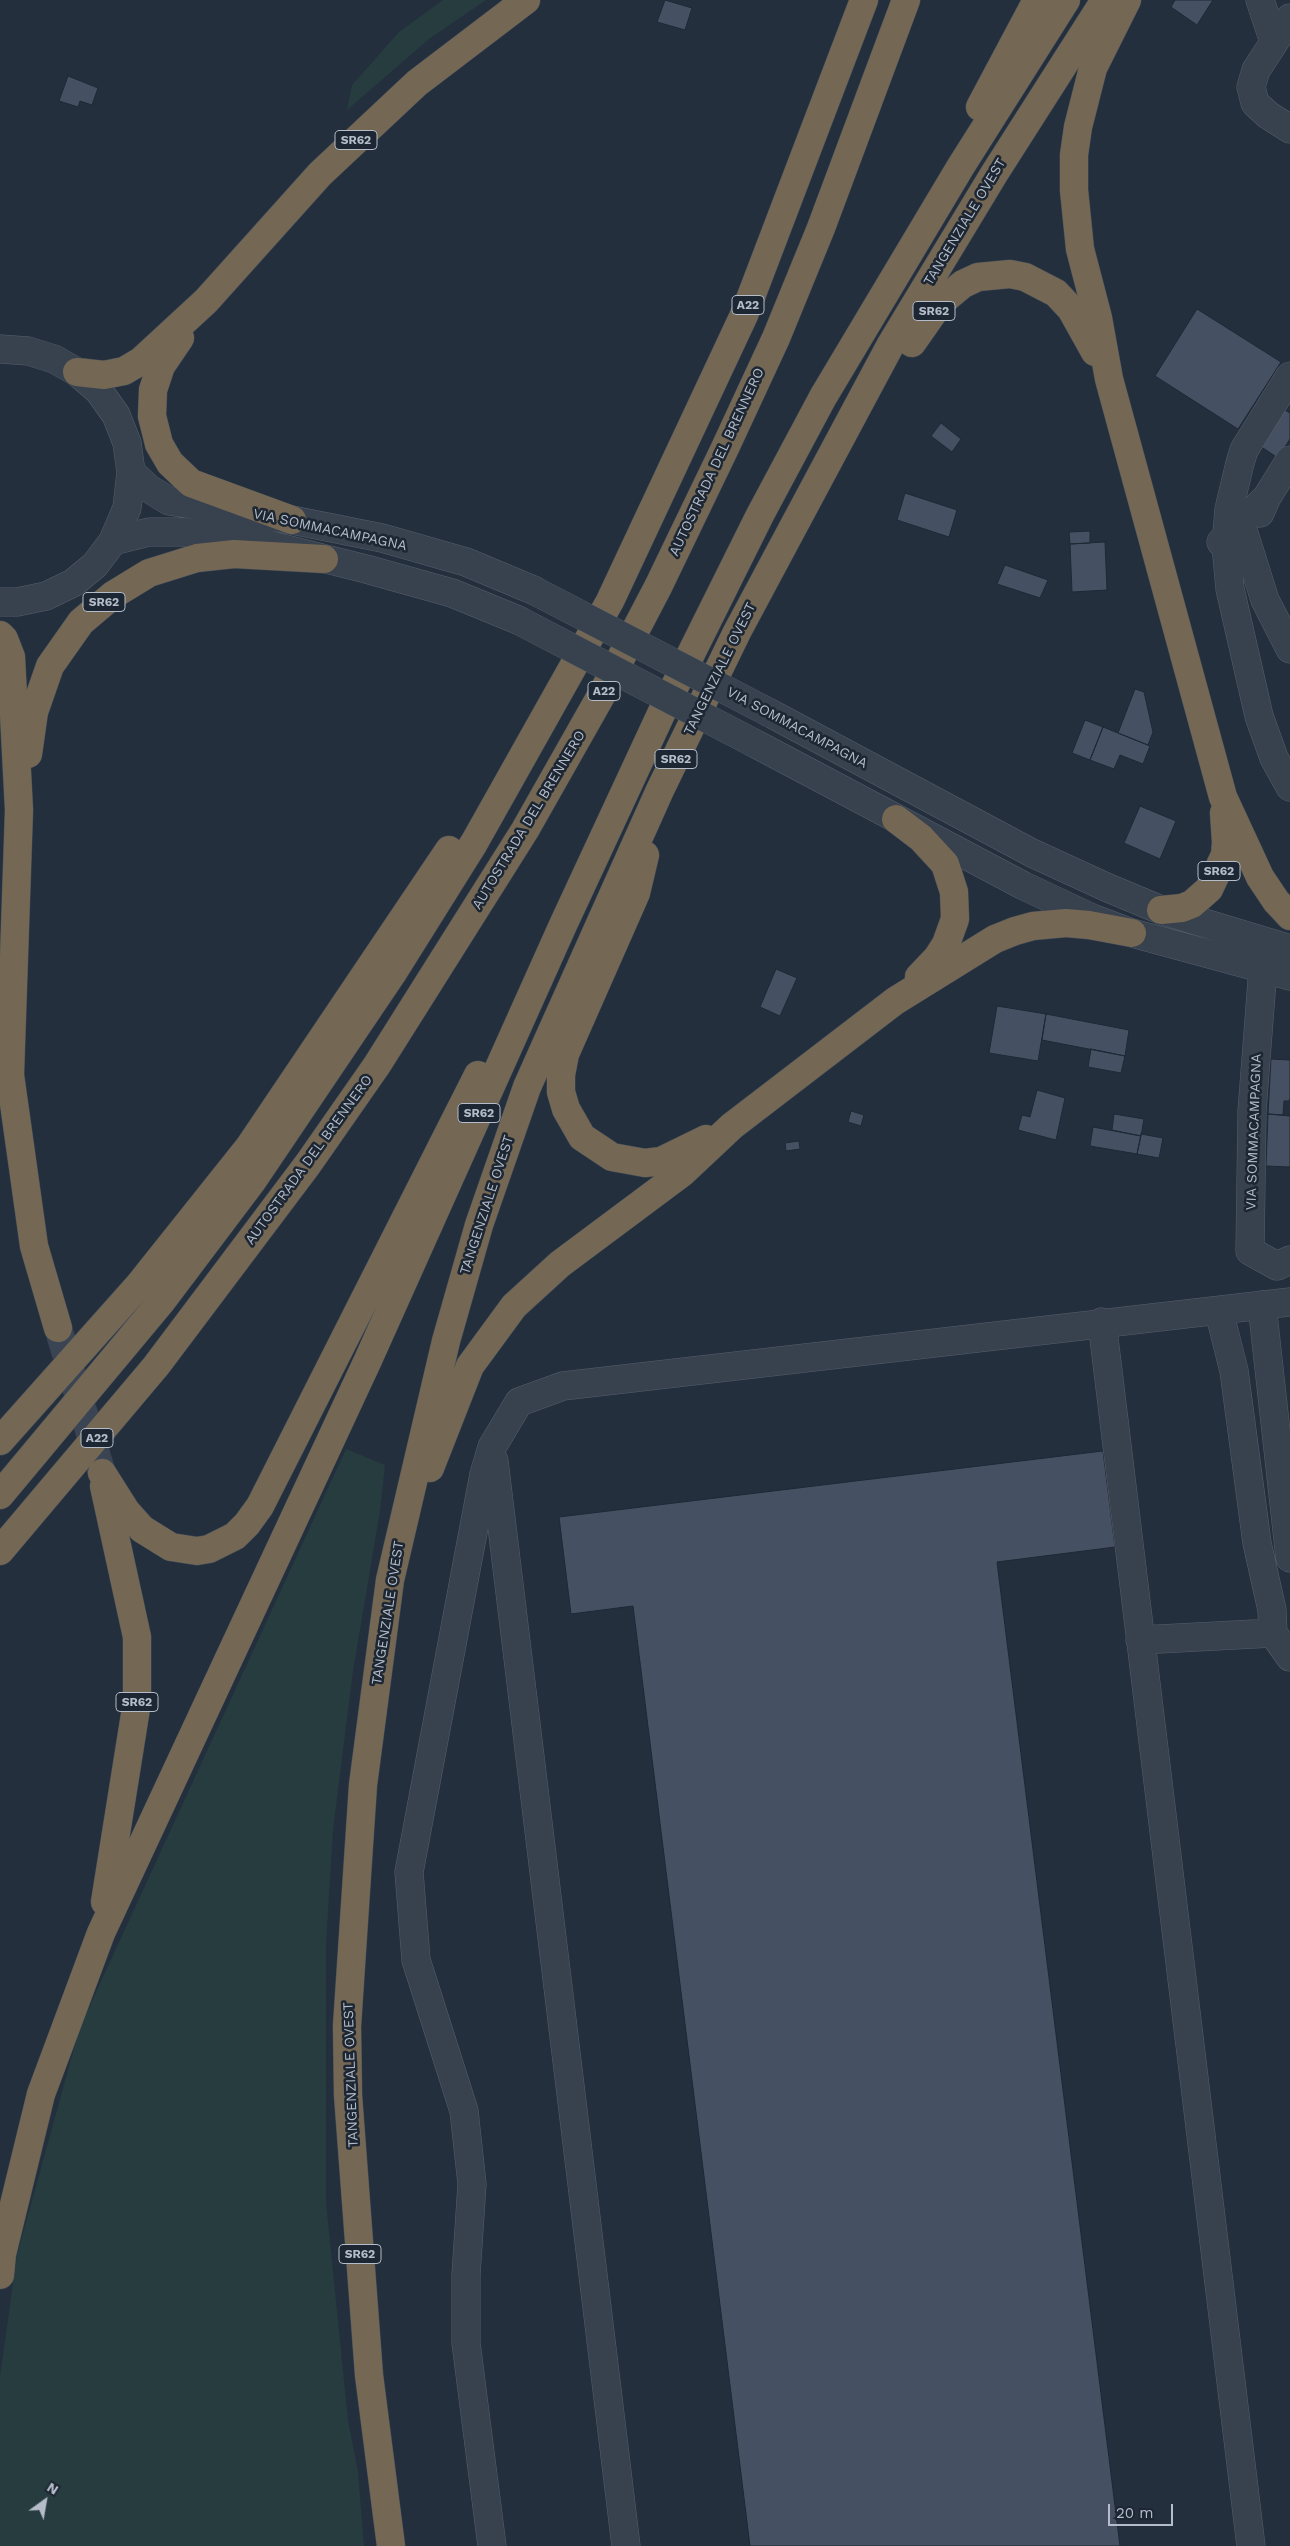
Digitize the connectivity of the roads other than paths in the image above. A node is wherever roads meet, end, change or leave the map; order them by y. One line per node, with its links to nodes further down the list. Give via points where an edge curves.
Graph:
1 (526, 0): 13 (highway, SR62, via 417,83 327,167)
2 (864, 0): 29 (highway, A22, via 744,315)
3 (906, 0): 57 (highway, AUTOSTRADA DEL BRENNERO / A22, via 821,228 776,338 658,586 525,830 377,1065 308,1164 156,1366)
4 (1037, 0): 12 (highway, SR62, via 1000,66)
5 (1066, 0): 12 (highway, SR62)
6 (1105, 0): 23 (highway, TANGENZIALE OVEST / SR62, via 900,330)
7 (1127, 0): 19 (highway, SR62, via 1093,68 1074,155 1080,249 1098,318)
8 (1260, 0): 10 (street)
9 (1290, 18): 10 (street)
10 (1274, 42): 11 (street, via 1252,78 1252,96 1261,109)
11 (1290, 130)
12 (904, 258): 41 (highway, SR62, via 823,397 756,524 661,714)
13 (206, 301): 17 (highway, SR62, via 141,361 124,371 104,375); 24 (highway, SR62, via 161,366 153,390 152,416 159,444 170,463 191,483)
14 (0, 334): 16 (street)
15 (0, 349): 16 (street)
16 (28, 351): 17 (street, via 54,359)
17 (77, 372): 21 (street, via 99,391 116,415 127,443)
18 (1290, 376): 25 (street, via 1244,450 1229,509)
19 (1109, 379): 23 (highway, SR62, via 1071,308 1056,293 1025,276 978,277 950,294 930,317); 35 (highway, SR62)
20 (1290, 460): 22 (street)
21 (131, 472): 24 (street, VIA SOMMACAMPAGNA, via 169,501); 26 (street, via 128,508)
22 (1267, 497): 25 (street); 28 (street, via 1254,545)
23 (800, 513): 34 (highway, TANGENZIALE OVEST / SR62)
24 (292, 520): 39 (street, VIA SOMMACAMPAGNA, bridge, via 382,538 457,559 533,590 1032,853)
25 (1233, 529): 28 (street); 33 (street, via 1226,564 1230,589 1259,716 1274,758); 36 (street, via 1218,547 1213,561 1218,593 1258,753 1276,788)
26 (113, 541): 27 (street, VIA SOMMACAMPAGNA, via 149,532 184,532 250,540); 30 (street, via 96,565 73,583 46,596)
27 (324, 559): 37 (highway, SR62, via 234,554 197,558 149,573 113,595 81,622 50,666 34,712); 38 (street, VIA SOMMACAMPAGNA, bridge, via 452,593 518,620)
28 (1259, 584): 32 (street)
29 (610, 601): 54 (highway, via 478,807 249,1147 139,1285); 56 (highway, A22, via 474,844 392,974 252,1180 161,1302)
30 (0, 602)
31 (0, 635): 37 (highway, SR62, via 11,657)
32 (1290, 649)
33 (1290, 787)
34 (660, 790): 47 (highway, SR62, via 636,893 565,1054 562,1092 566,1110 582,1137 612,1157 628,1162 645,1164 661,1161); 59 (highway, TANGENZIALE OVEST / SR62, via 527,1087 479,1225 441,1359)
35 (1223, 797): 39 (highway, SR62, via 1225,855 1216,877 1192,904); 40 (highway, SR62, via 1260,877)
36 (1290, 806)
37 (19, 810): 53 (highway, SR62, via 10,1076 34,1246)
38 (896, 819): 42 (street, VIA SOMMACAMPAGNA, via 1055,902); 46 (highway, SR62, via 921,838 945,864 951,877 956,906 952,931 938,958)
39 (1161, 910): 43 (street, VIA SOMMACAMPAGNA)
40 (1290, 916)
41 (563, 926): 63 (highway, SR62, via 368,1360); 63 (highway, SR62, via 468,1094 260,1506 247,1524 235,1536 209,1549 196,1551 171,1547 142,1529 126,1511 102,1473 137,1637 137,1702)
42 (1132, 933): 44 (street, VIA SOMMACAMPAGNA); 46 (highway, SR62, via 1066,923 1015,931 995,939)
43 (1290, 948)
44 (1263, 968): 45 (street, VIA SOMMACAMPAGNA); 48 (street, VIA SOMMACAMPAGNA, via 1252,1111 1250,1251 1277,1266)
45 (1290, 976)
46 (895, 1001): 47 (highway, SR62)
47 (732, 1126): 59 (highway, SR62, via 682,1173 560,1264 514,1306 482,1346 456,1398)
48 (1290, 1260)
49 (1290, 1302): 50 (street)
50 (1262, 1305): 51 (street); 58 (street)
51 (1219, 1311): 52 (street); 60 (street, via 1234,1371 1257,1543 1272,1610)
52 (1102, 1322): 55 (street, via 563,1386 519,1402); 61 (street)
53 (58, 1328)
54 (0, 1441)
55 (492, 1447): 66 (street, via 482,1483 409,1872 416,1960 464,2111 472,2184 466,2275 466,2343); 67 (street)
56 (0, 1495)
57 (0, 1551)
58 (1290, 1558)
59 (390, 1580): 65 (highway, TANGENZIALE OVEST / SR62, via 363,1785 347,2026 348,2095 369,2375)
60 (1273, 1633): 61 (street); 62 (street)
61 (1140, 1640): 68 (street)
62 (1290, 1656)
63 (100, 1933): 64 (highway, SR62, via 41,2094 2,2254)
64 (0, 2275)
65 (391, 2546)
66 (492, 2546)
67 (626, 2546)
68 (1251, 2546)

